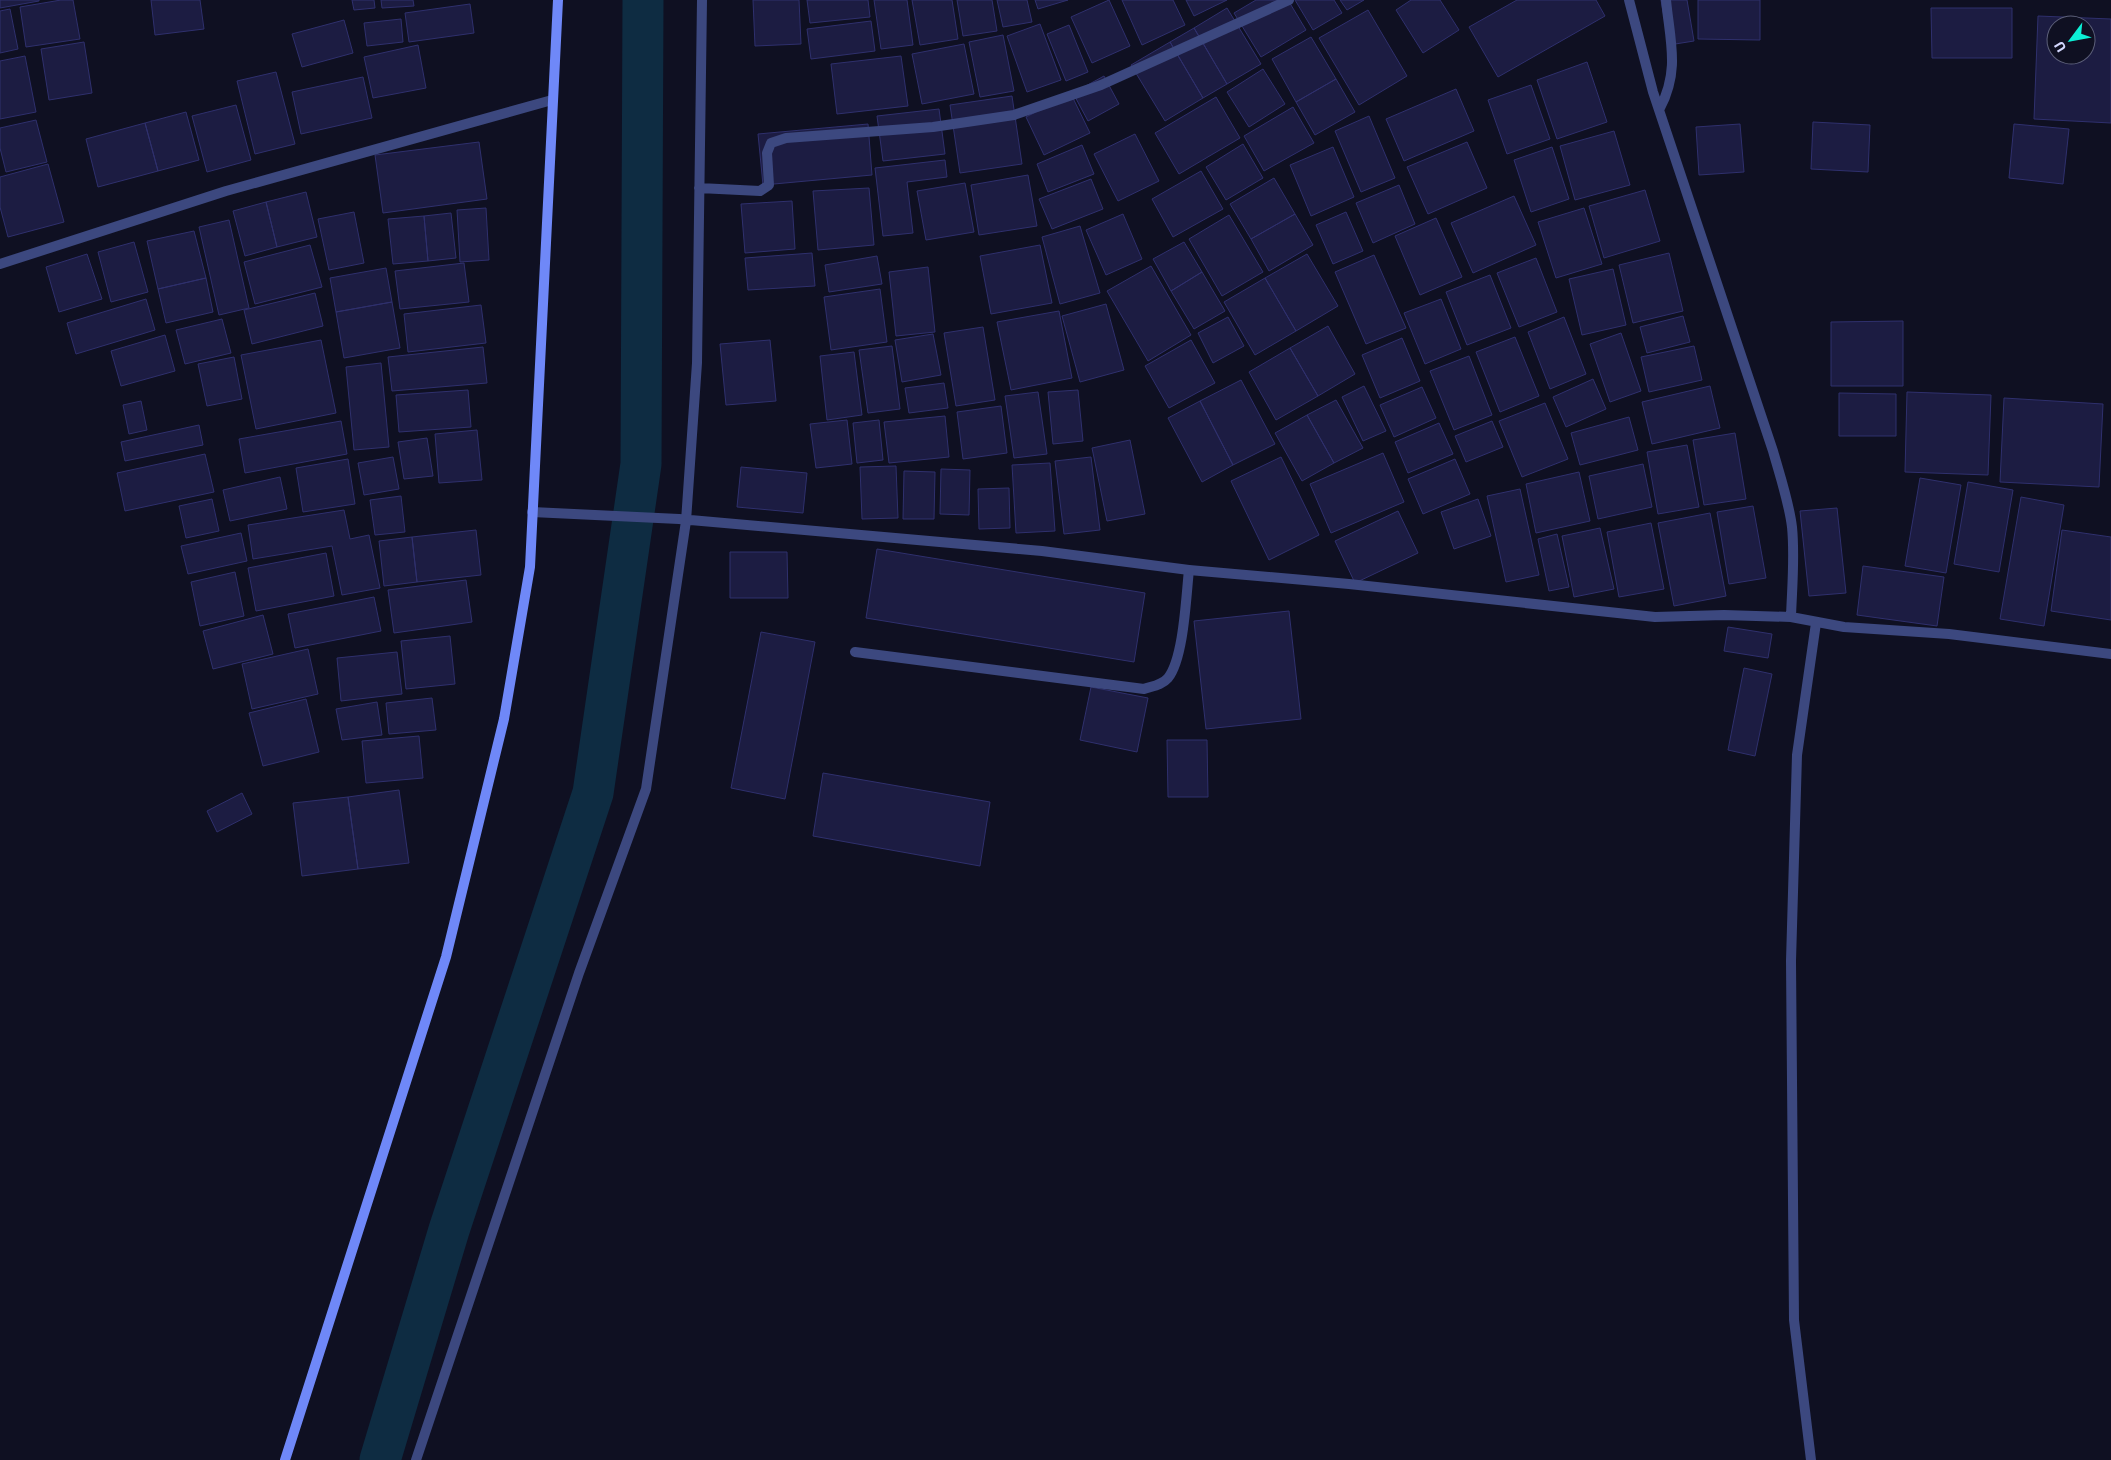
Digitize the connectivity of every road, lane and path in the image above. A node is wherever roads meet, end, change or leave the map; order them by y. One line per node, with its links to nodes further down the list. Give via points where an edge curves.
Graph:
1 (558, 0): 6 (main road)
2 (702, 0): 8 (street)
3 (1289, 0): 8 (street, via 1102,85 1014,115 933,127 786,138 771,144 767,154 769,185 760,192)
4 (1629, 0): 7 (street)
5 (1666, 0): 7 (street, via 1673,72 1669,92)
6 (552, 100): 9 (street, via 226,191); 10 (main road)
7 (1660, 108): 13 (street, via 1784,492 1792,526)
8 (699, 188): 11 (street, via 697,363)
9 (0, 264)
10 (532, 512): 11 (street); 17 (main road, via 530,567 504,719 446,957)
11 (682, 520): 12 (street, via 1042,551); 18 (street, via 646,789 579,973)
12 (1189, 570): 13 (street, via 1655,617); 15 (street, via 1182,637 1169,677 1162,684 1144,689)
13 (1791, 617): 14 (street)
14 (1816, 623): 16 (street, via 1949,634); 19 (street, via 1797,755 1791,961 1794,1320)
15 (856, 652)
16 (2111, 654)
17 (285, 1460)
18 (416, 1460)
19 (1811, 1460)

